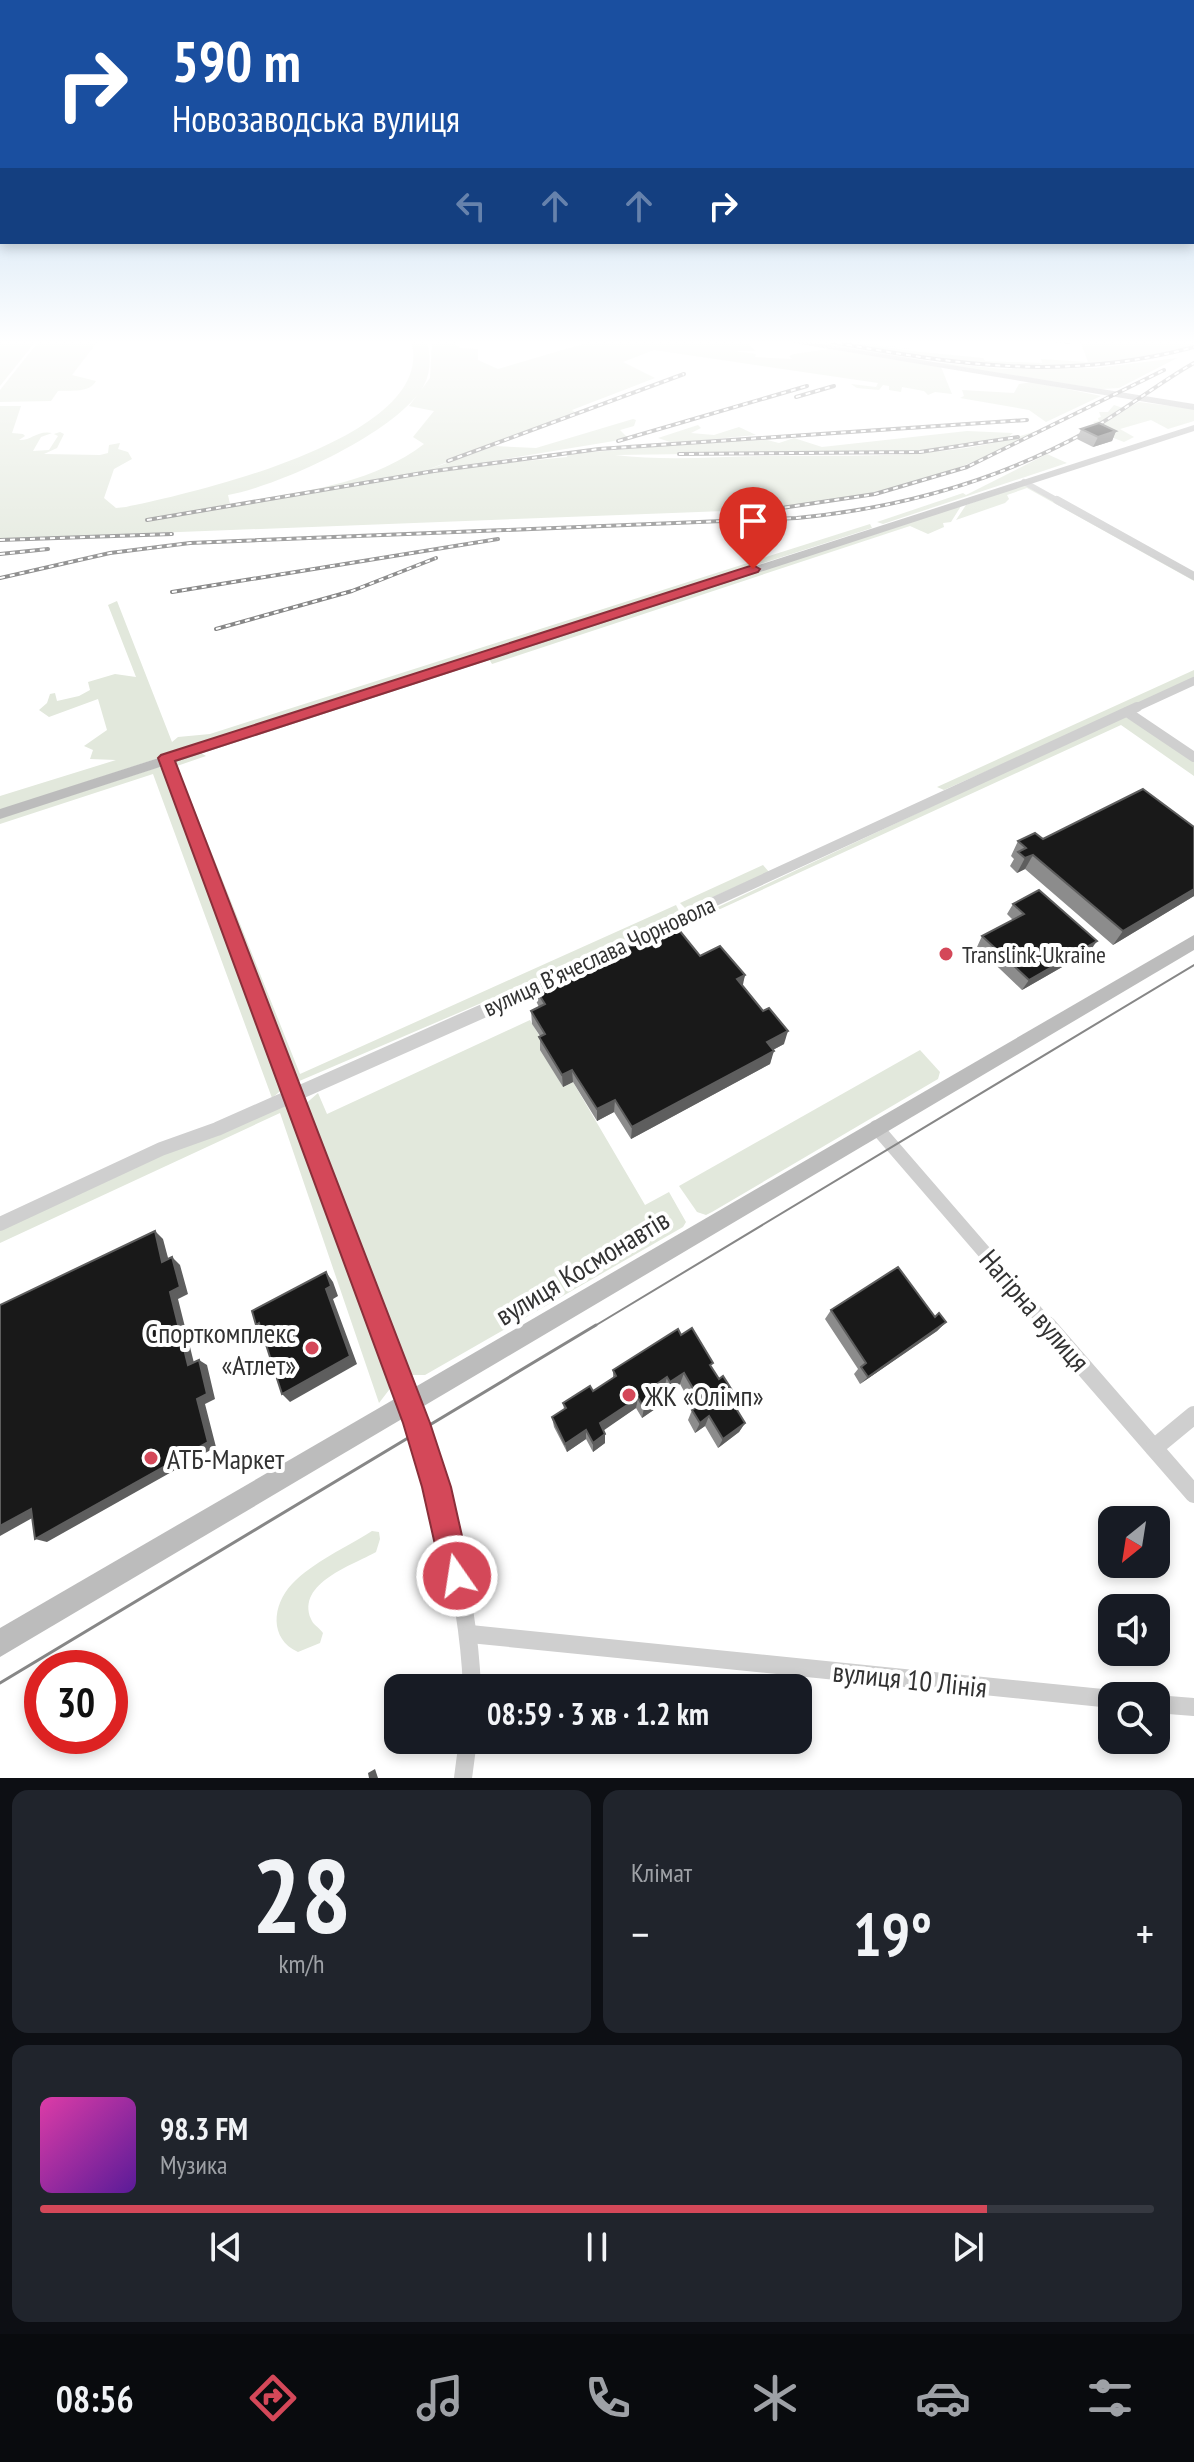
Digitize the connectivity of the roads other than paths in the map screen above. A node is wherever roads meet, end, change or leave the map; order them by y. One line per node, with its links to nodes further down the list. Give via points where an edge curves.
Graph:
1 (1194, 428): 2 (street)
2 (1024, 482): 3 (street); 7 (street)
3 (1194, 576)
4 (1194, 681): 5 (street, вулиця Вʼячеслава Чорновола)
5 (1127, 712): 6 (street); 10 (street, вулиця Вʼячеслава Чорновола, via 784,868 685,915 677,925)
6 (1194, 757)
7 (166, 758): 8 (street); 10 (street)
8 (0, 814)
9 (1194, 942): 11 (street, вулиця Космонавтів)
10 (292, 1095): 12 (street, вулиця Вʼячеслава Чорновола); 13 (street)
11 (876, 1127): 13 (street, вулиця Космонавтів); 15 (street, Нагірна вулиця)
12 (0, 1224)
13 (408, 1405): 17 (street, via 437,1487); 18 (street, вулиця Космонавтів)
14 (1194, 1415): 15 (street)
15 (1154, 1448): 16 (street, Нагірна вулиця)
16 (1194, 1494)
17 (470, 1634): 19 (street); 20 (street, вулиця 10 Лінія)
18 (0, 1643)
19 (471, 1674)
20 (1098, 1698)
21 (1170, 1705): 22 (street)
22 (1194, 1707)
23 (466, 1754): 24 (street)
24 (463, 1778)

